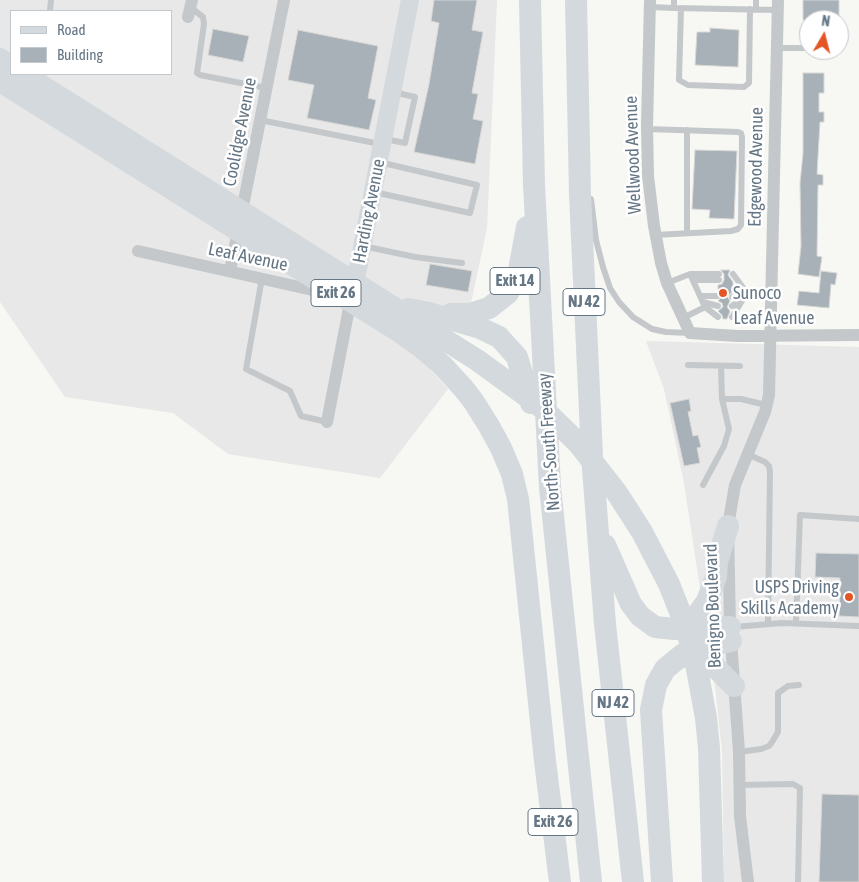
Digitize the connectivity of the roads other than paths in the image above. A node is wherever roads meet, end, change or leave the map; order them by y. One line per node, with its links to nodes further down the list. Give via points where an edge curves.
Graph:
1 (284, 0): 17 (street, Coolidge Avenue)
2 (410, 0): 18 (main road, Harding Avenue)
3 (530, 0): 26 (highway, North-South Freeway / NJ 42)
4 (576, 0): 16 (highway, NJ 42)
5 (674, 0): 10 (lane)
6 (756, 0): 11 (lane)
7 (650, 3): 10 (lane); 20 (street, Wellwood Avenue)
8 (778, 5): 11 (lane); 12 (street, Edgewood Avenue)
9 (190, 8): 17 (lane, via 203,17 204,24 197,73)
10 (678, 8): 11 (lane); 11 (lane, via 679,80 688,85 744,87 749,83)
11 (753, 9)
12 (776, 48): 13 (lane); 41 (street, Edgewood Avenue)
13 (799, 48)
14 (24, 75): 23 (highway)
15 (0, 81): 23 (highway, Exit 26)
16 (577, 81): 25 (lane); 65 (highway, NJ 42, via 586,337)
17 (266, 88): 19 (street, Coolidge Avenue)
18 (392, 92): 22 (main road, Harding Avenue); 22 (lane, via 415,97 405,143)
19 (260, 120): 22 (lane); 34 (street, Coolidge Avenue)
20 (647, 129): 21 (lane); 30 (street, Wellwood Avenue, via 648,176)
21 (687, 130): 29 (lane); 29 (lane, via 738,132 742,137 741,225 731,231)
22 (382, 141): 24 (main road, Harding Avenue)
23 (131, 152): 77 (highway, Exit 26, via 421,347 442,364 464,389 489,426 506,461 520,510); 81 (highway, via 467,353 523,393 562,427 593,461 642,532 662,568 686,626 704,704)
24 (378, 162): 27 (main road, Harding Avenue); 27 (lane, via 476,185 470,212)
25 (587, 165)
26 (534, 184): 48 (highway, Exit 14, via 519,270 508,293 494,305 477,312 457,315); 63 (highway, North-South Freeway / NJ 42)
27 (372, 192): 31 (main road, Harding Avenue)
28 (590, 193): 52 (lane, via 603,268 619,302 633,317 652,328)
29 (687, 233): 30 (lane)
30 (655, 235): 39 (street, Wellwood Avenue)
31 (362, 245): 33 (lane); 44 (main road, Harding Avenue)
32 (138, 251): 34 (street, Leaf Avenue)
33 (462, 263)
34 (230, 271): 37 (street, Leaf Avenue)
35 (692, 277): 36 (lane); 39 (lane); 45 (lane)
36 (718, 277)
37 (262, 278): 44 (street, Leaf Avenue); 60 (lane, via 246,369 290,391 301,416)
38 (733, 278): 40 (lane)
39 (667, 283): 51 (street, Wellwood Avenue)
40 (747, 293): 41 (lane); 43 (lane); 47 (lane); 50 (lane)
41 (770, 293): 54 (street, Edgewood Avenue)
42 (718, 296): 45 (lane)
43 (732, 297)
44 (352, 298): 48 (highway); 60 (street, Harding Avenue)
45 (702, 302): 46 (lane); 49 (lane); 51 (lane)
46 (718, 306)
47 (732, 306)
48 (429, 313): 63 (highway, via 490,332 506,343 517,357)
49 (718, 317)
50 (732, 317)
51 (683, 318): 52 (street, Wellwood Avenue)
52 (690, 333): 54 (street, Leaf Avenue)
53 (859, 335): 54 (street, Leaf Avenue)
54 (769, 336): 59 (street, Benigno Boulevard, via 771,372)
55 (688, 365): 56 (lane)
56 (721, 366): 57 (lane); 58 (lane)
57 (740, 366)
58 (722, 399): 59 (lane, via 741,399); 62 (lane, via 728,435)
59 (766, 405): 61 (street, Benigno Boulevard)
60 (327, 422)
61 (747, 454): 66 (street, Benigno Boulevard, via 735,485); 67 (lane, via 765,462 770,472)
62 (702, 484)
63 (550, 487): 78 (highway, North-South Freeway / NJ 42)
64 (859, 519): 68 (lane, via 800,515)
65 (597, 523): 70 (highway, via 611,562 640,616 655,627); 79 (highway, NJ 42, via 610,681)
66 (728, 526): 70 (highway, via 707,601 695,618); 71 (street, Benigno Boulevard)
67 (768, 624): 68 (lane); 71 (lane)
68 (796, 624): 69 (lane)
69 (859, 626)
70 (675, 629): 71 (highway)
71 (731, 634): 72 (highway); 74 (street, Benigno Boulevard)
72 (676, 658): 74 (highway, via 697,656 719,670); 80 (highway, via 656,685 651,710)
73 (799, 685): 75 (lane, via 788,686 778,693 778,732 772,742 760,749)
74 (734, 686): 75 (street, Benigno Boulevard)
75 (738, 752): 76 (street, Benigno Boulevard)
76 (740, 785): 82 (street, Benigno Boulevard, via 740,816); 83 (lane, via 793,784 800,788)
77 (560, 882)
78 (591, 882)
79 (633, 882)
80 (662, 882)
81 (713, 882)
82 (748, 882)
83 (798, 882)

